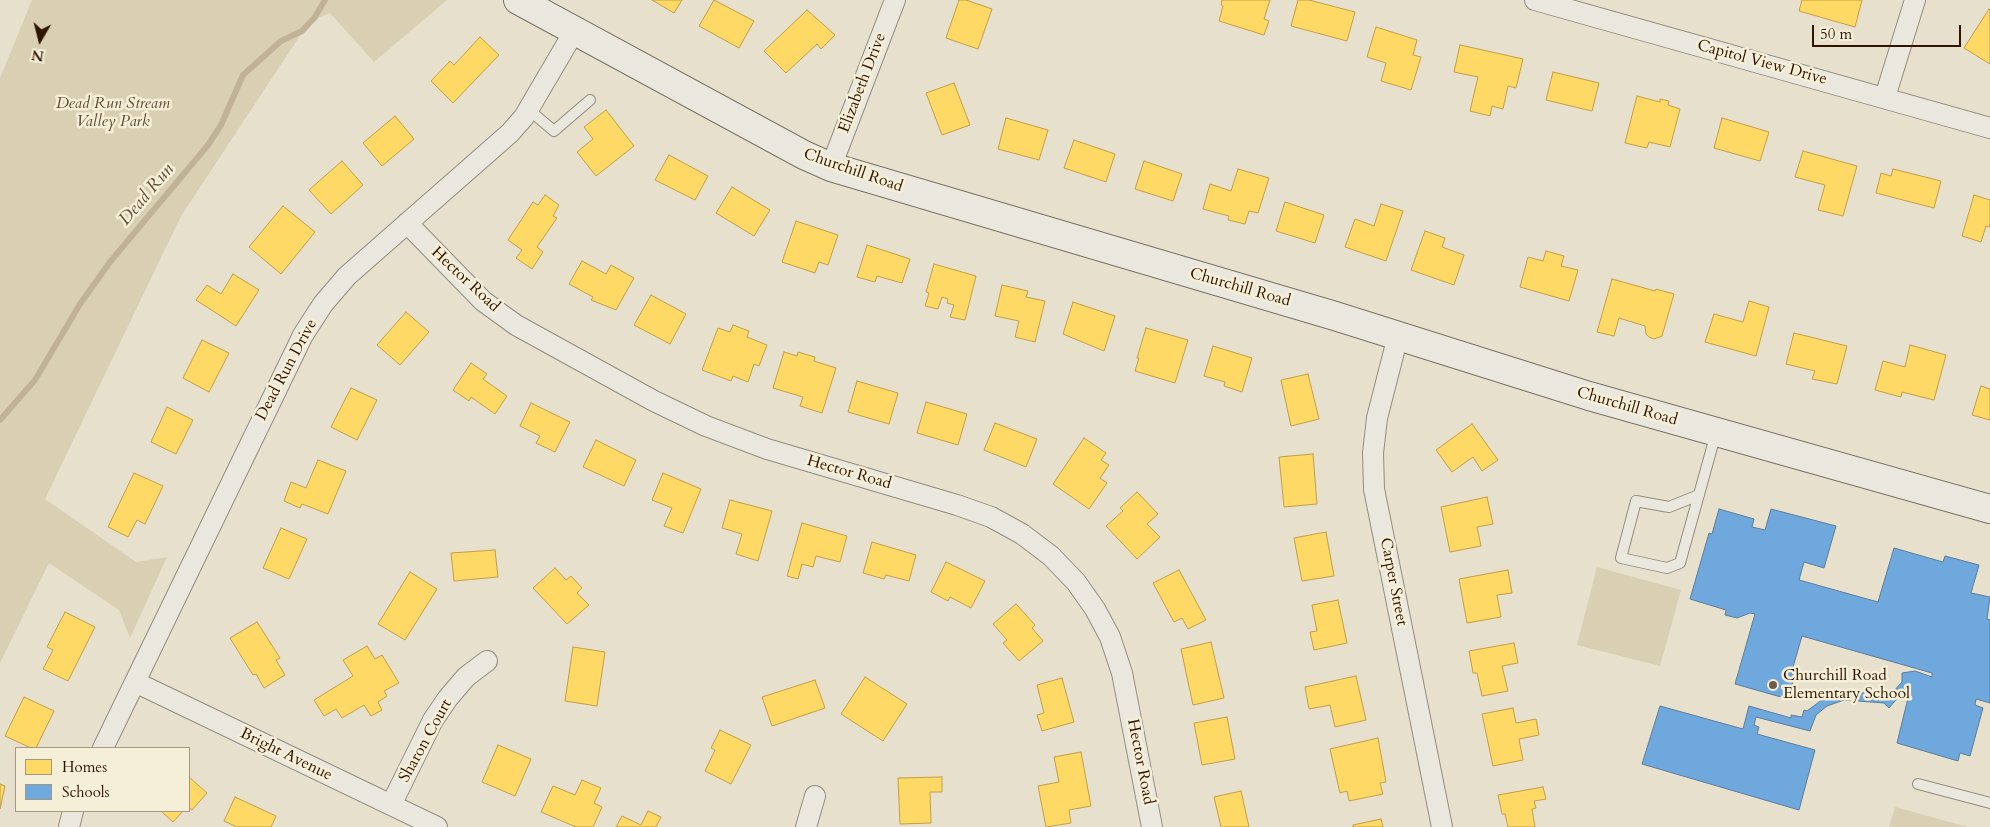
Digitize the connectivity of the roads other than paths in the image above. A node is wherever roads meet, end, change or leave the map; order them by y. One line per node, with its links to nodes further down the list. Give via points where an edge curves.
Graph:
1 (518, 0): 6 (street, Churchill Road)
2 (895, 0): 11 (street, Elizabeth Drive)
3 (1534, 0): 5 (street, Capitol View Drive)
4 (1915, 0): 7 (street)
5 (1565, 4): 7 (street, Capitol View Drive)
6 (575, 30): 9 (street, Dead Run Drive); 11 (street, Churchill Road)
7 (1885, 97): 10 (street, Capitol View Drive)
8 (590, 100): 9 (lane, via 554,132)
9 (528, 109): 12 (street, Dead Run Drive, via 510,133)
10 (1990, 128)
11 (831, 167): 13 (street, Churchill Road)
12 (407, 223): 18 (street, Dead Run Drive, via 347,276 303,335); 28 (street, Hector Road, via 483,301 516,325 654,401 706,426 767,449 991,517 1022,534 1051,556 1076,582 1110,637 1122,673)
13 (1398, 336): 14 (street, Churchill Road, via 1518,376); 29 (street, Carper Street, via 1377,418 1373,453 1374,489)
14 (1716, 432): 15 (lane); 16 (street, Churchill Road)
15 (1699, 495): 15 (lane, via 1680,562 1667,568 1620,558 1636,501 1669,507)
16 (1990, 509)
17 (487, 661): 23 (street, Sharon Court, via 466,678 433,720)
18 (135, 682): 19 (street, Dead Run Drive); 23 (street, Bright Avenue)
19 (103, 747)
20 (1918, 784): 22 (lane)
21 (815, 796): 27 (street)
22 (1990, 803)
23 (391, 805): 26 (street, Bright Avenue)
24 (73, 812): 25 (street)
25 (69, 827)
26 (436, 827)
27 (806, 827)
28 (1152, 827)
29 (1442, 827)

